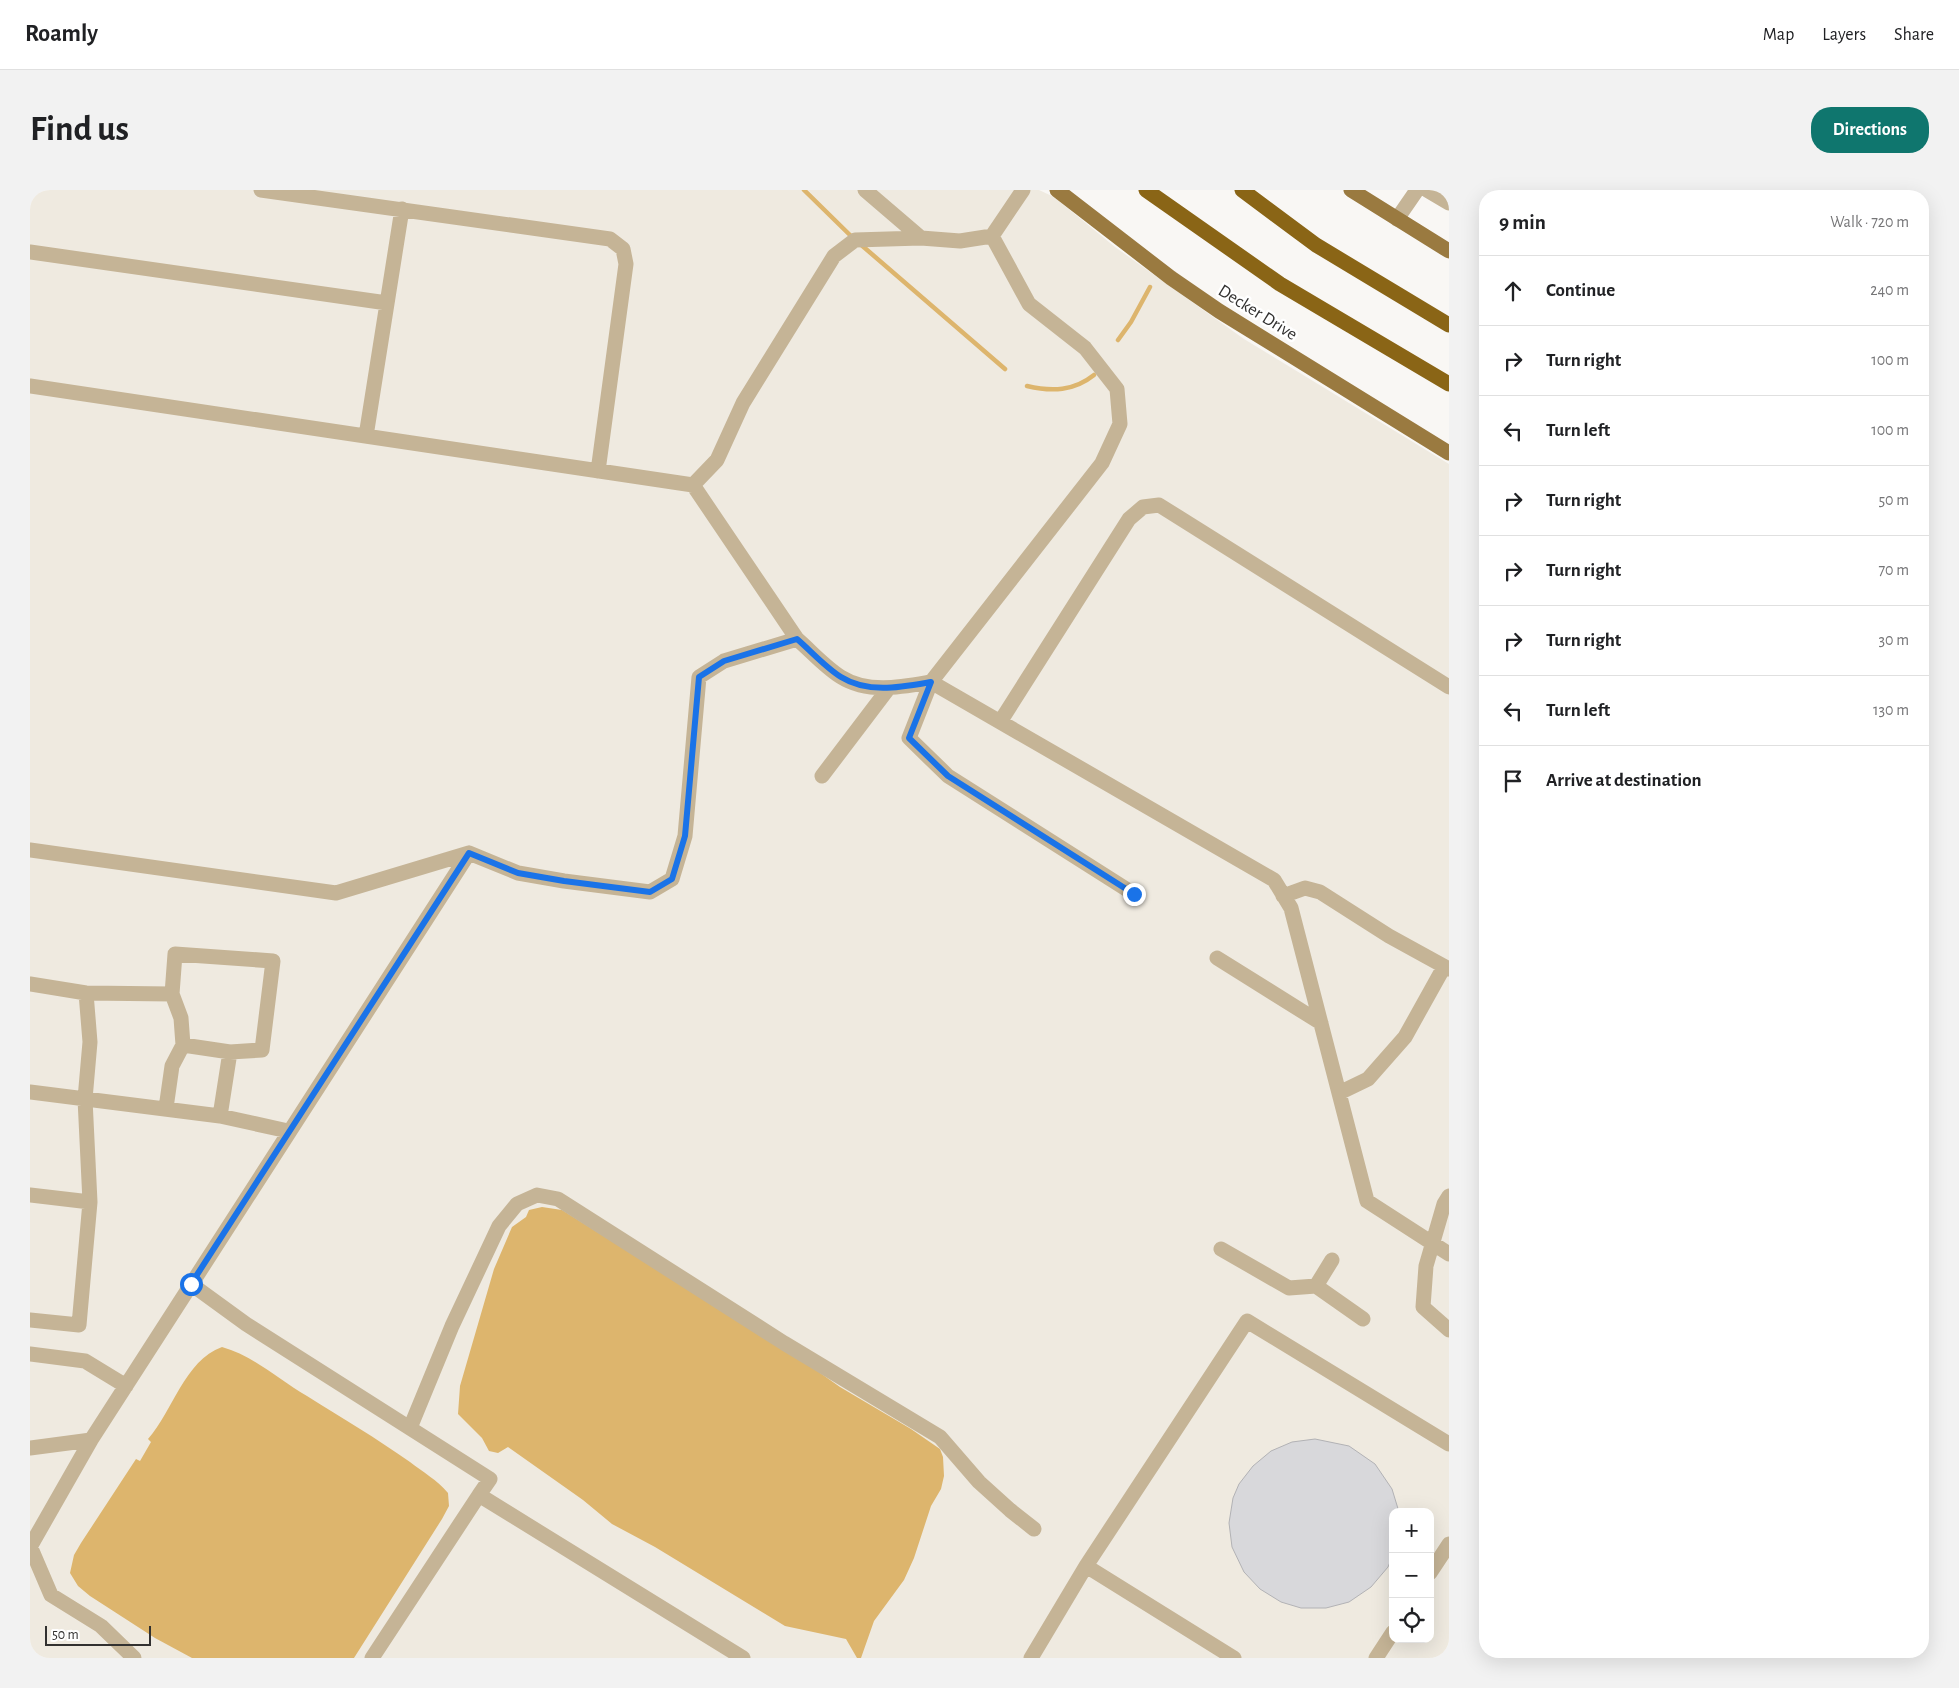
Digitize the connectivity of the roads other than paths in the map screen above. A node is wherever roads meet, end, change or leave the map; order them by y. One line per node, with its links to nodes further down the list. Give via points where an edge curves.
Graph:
1 (261, 190): 11 (lane)
2 (865, 190): 14 (lane)
3 (1023, 190): 13 (lane)
4 (1057, 190): 22 (main road, Decker Drive, via 1219,311)
5 (1146, 190): 19 (highway, Decker Drive, via 1280,284)
6 (1242, 190): 18 (highway, via 1316,245)
7 (1351, 190): 12 (main road)
8 (1417, 190): 12 (lane)
9 (1427, 190): 10 (lane)
10 (1449, 203)
11 (402, 210): 17 (lane); 23 (lane, via 610,238 623,249 626,264)
12 (1398, 219): 15 (main road)
13 (992, 236): 14 (lane, via 960,241); 26 (lane, via 1029,304 1085,348 1117,388 1120,424 1102,463)
14 (921, 238): 24 (lane, via 855,240 834,256 743,403 717,460)
15 (1449, 251)
16 (30, 252): 17 (lane)
17 (387, 303): 21 (lane)
18 (1449, 325)
19 (1449, 384)
20 (30, 386): 21 (lane)
21 (366, 436): 23 (lane)
22 (1449, 452)
23 (598, 471): 24 (lane)
24 (693, 486): 25 (lane)
25 (797, 639): 28 (lane, via 841,677); 32 (lane, via 724,661 699,677 685,836 672,879 650,892 564,881 518,873)
26 (931, 682): 28 (lane); 29 (lane); 33 (lane, via 909,738 948,776)
27 (1449, 687): 29 (lane, via 1159,505 1143,507 1129,519)
28 (888, 689): 30 (lane)
29 (1000, 722): 34 (lane, via 1274,880)
30 (822, 776)
31 (30, 850): 32 (lane, via 336,893)
32 (469, 853): 48 (lane)
33 (1134, 894)
34 (1283, 896): 36 (lane, via 1305,888 1320,892); 40 (lane, via 1291,908)
35 (1217, 958): 40 (lane)
36 (1447, 968): 44 (lane, via 1406,1037 1368,1079)
37 (30, 984): 38 (lane)
38 (86, 993): 39 (lane); 45 (lane, via 90,1042)
39 (172, 994): 41 (lane, via 181,1018); 42 (lane, via 176,954 273,961 262,1050)
40 (1321, 1023): 44 (lane)
41 (183, 1045): 42 (lane); 46 (lane, via 172,1066)
42 (230, 1052): 47 (lane)
43 (30, 1092): 45 (lane)
44 (1339, 1093): 52 (lane, via 1366,1201)
45 (85, 1099): 46 (lane); 50 (lane)
46 (166, 1108): 47 (lane)
47 (220, 1116): 48 (lane)
48 (288, 1131): 56 (lane)
49 (30, 1195): 50 (lane)
50 (90, 1202): 59 (lane, via 79,1325)
51 (1447, 1203): 52 (lane)
52 (1432, 1243): 54 (lane); 60 (lane, via 1426,1266 1423,1307)
53 (1221, 1250): 57 (lane, via 1288,1288)
54 (1449, 1254)
55 (1332, 1260): 57 (lane)
56 (191, 1284): 62 (lane); 63 (lane, via 246,1324)
57 (1316, 1286): 58 (lane)
58 (1363, 1319)
59 (30, 1320)
60 (1449, 1330)
61 (30, 1354): 62 (lane, via 85,1361)
62 (126, 1386): 64 (lane)
63 (410, 1428): 67 (lane, via 490,1480); 68 (lane, via 452,1326 499,1226 517,1204 537,1194 558,1200 940,1438 979,1482)
64 (91, 1440): 66 (lane); 70 (lane)
65 (1449, 1444): 71 (lane, via 1247,1320)
66 (30, 1448)
67 (479, 1495): 75 (lane); 76 (lane)
68 (1034, 1529)
69 (1449, 1544): 72 (lane)
70 (30, 1546): 74 (lane, via 50,1595 100,1626)
71 (1086, 1566): 77 (lane); 78 (lane)
72 (1434, 1567)
73 (1389, 1638): 79 (lane)
74 (134, 1658)
75 (372, 1658)
76 (743, 1658)
77 (1031, 1658)
78 (1234, 1658)
79 (1376, 1658)

